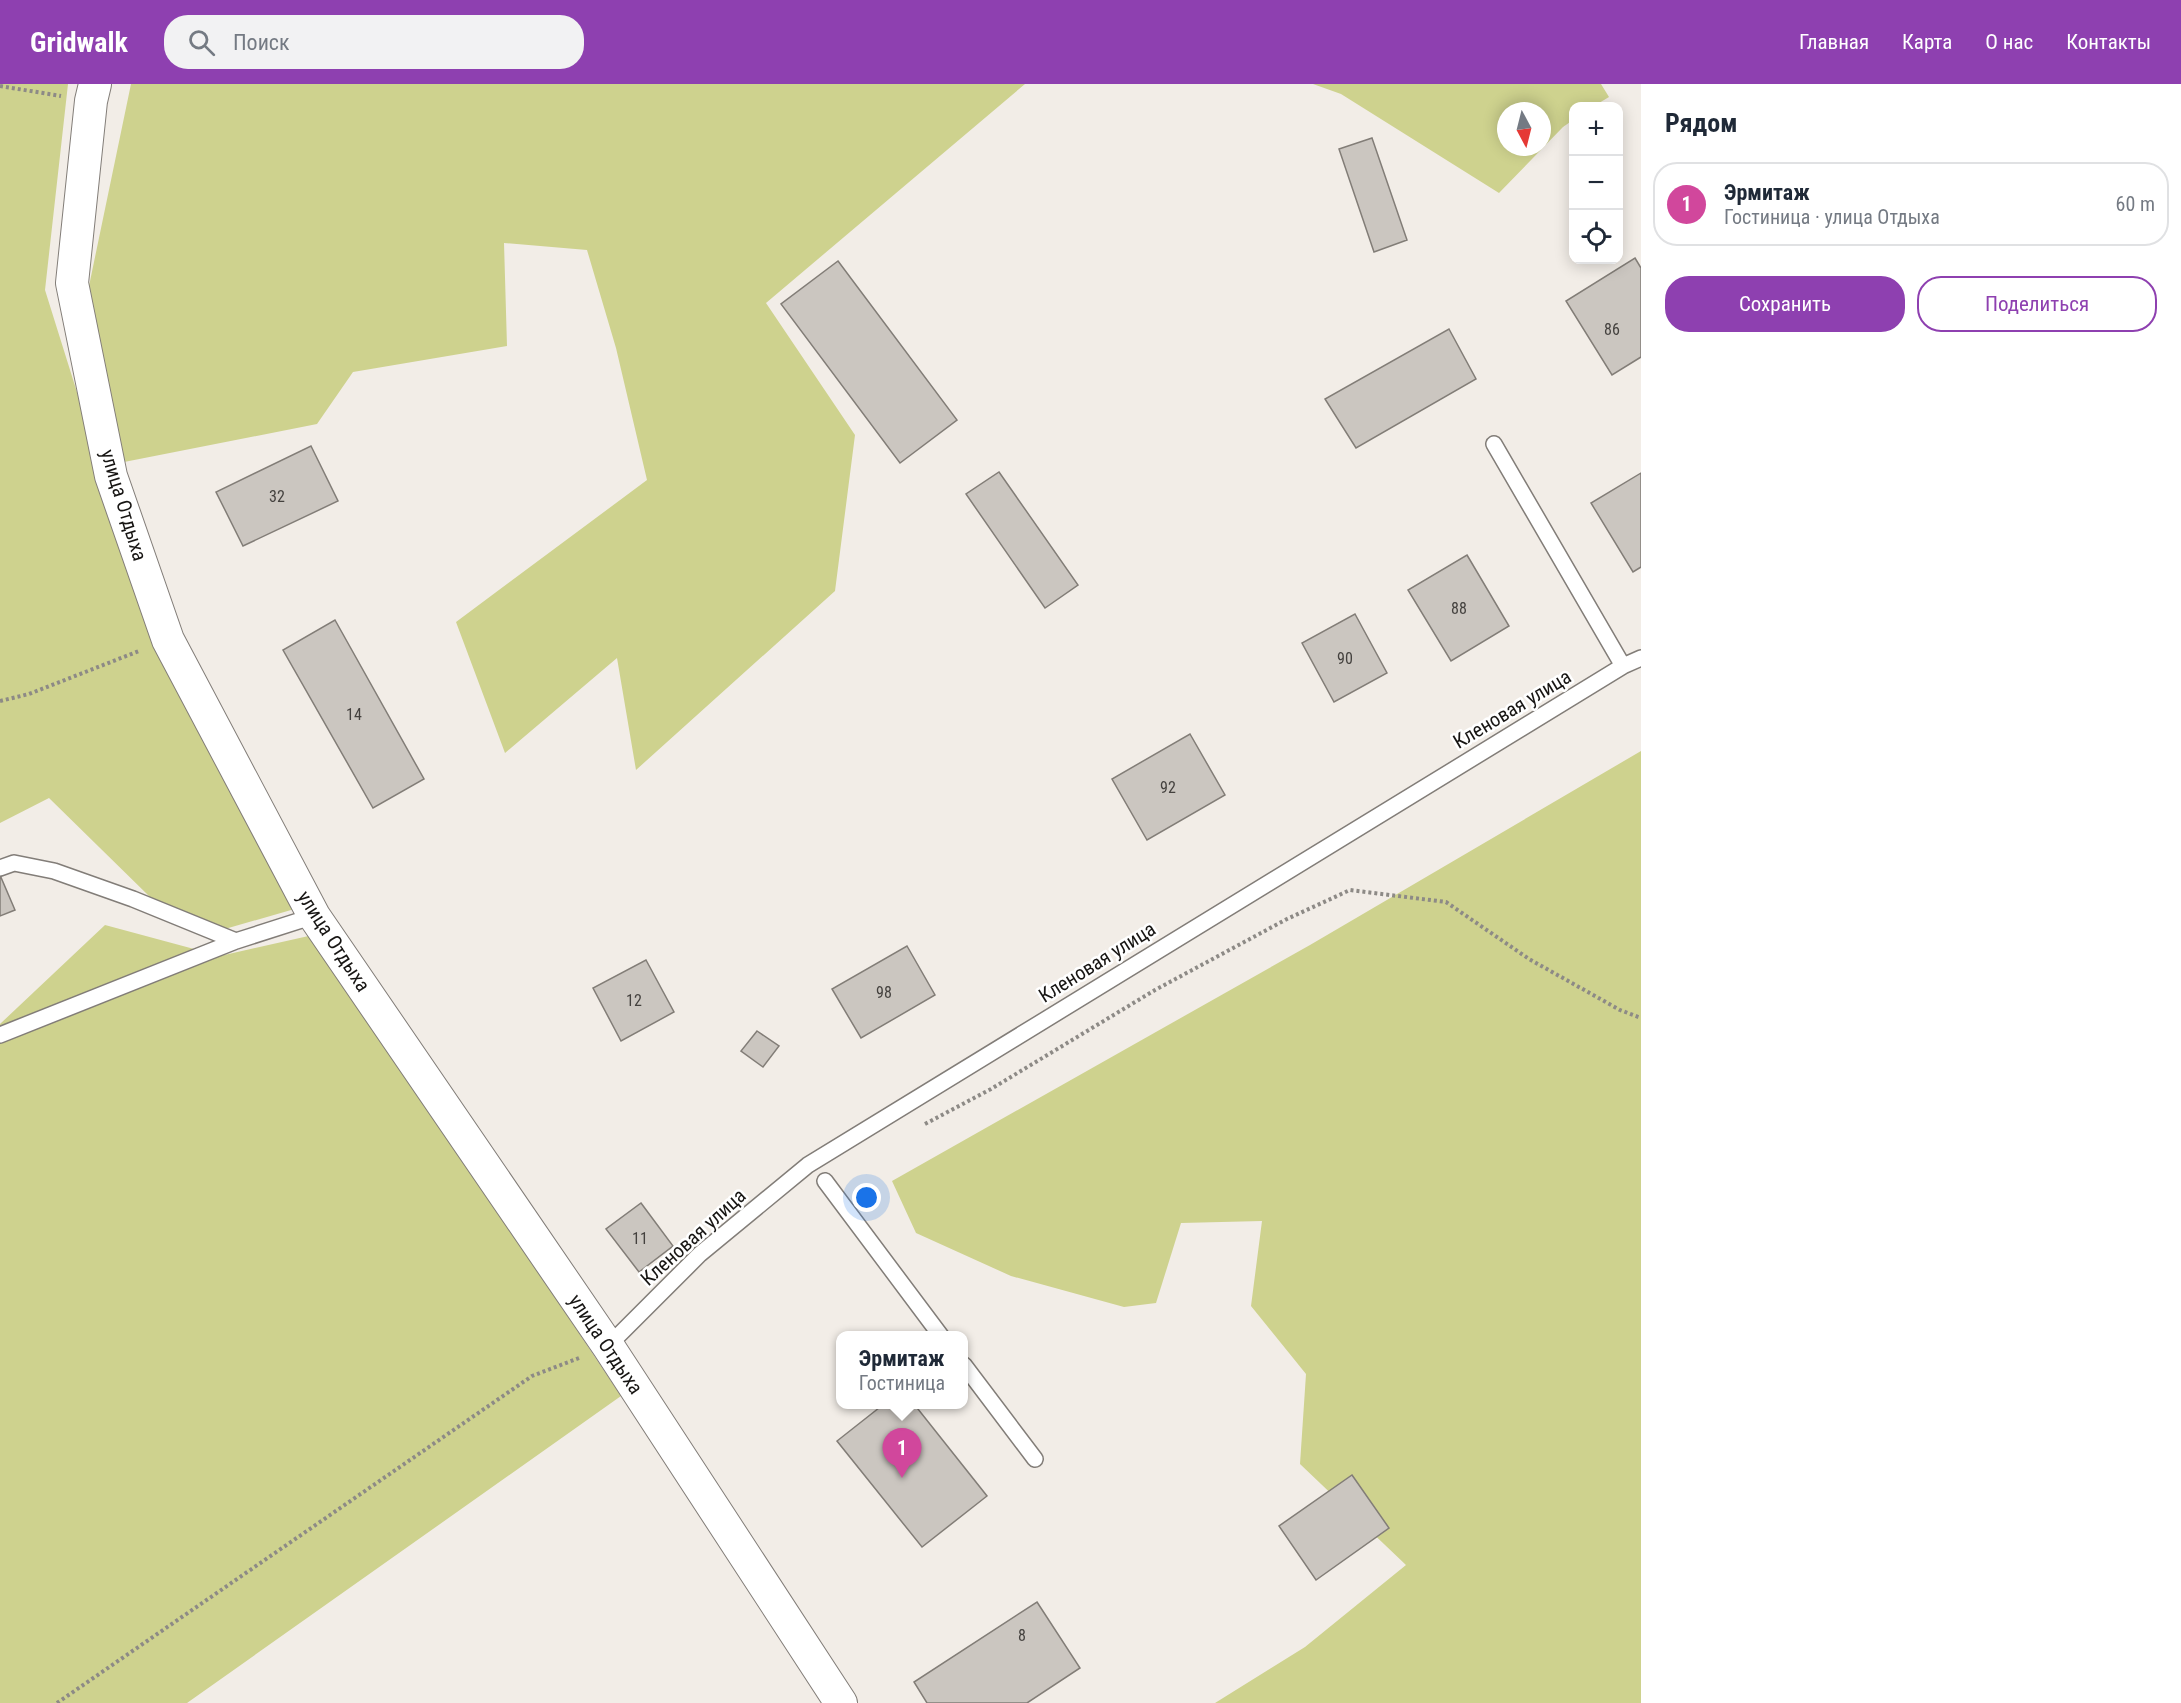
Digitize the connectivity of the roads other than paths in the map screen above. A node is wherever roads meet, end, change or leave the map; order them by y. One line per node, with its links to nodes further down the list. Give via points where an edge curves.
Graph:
1 (93, 93): 6 (street, улица Отдыха, via 72,283 111,476 168,640)
2 (1494, 444): 4 (lane)
3 (1641, 658): 4 (lane, Кленовая улица)
4 (1623, 666): 11 (lane, Кленовая улица, via 808,1165 700,1254)
5 (0, 868): 7 (lane, via 14,863 54,871)
6 (314, 916): 7 (lane); 11 (street, улица Отдыха)
7 (236, 941): 8 (lane)
8 (0, 1035)
9 (825, 1181): 10 (lane)
10 (938, 1331)
11 (608, 1346): 14 (street, улица Отдыха)
12 (968, 1372): 13 (lane)
13 (1035, 1459)
14 (841, 1703)

